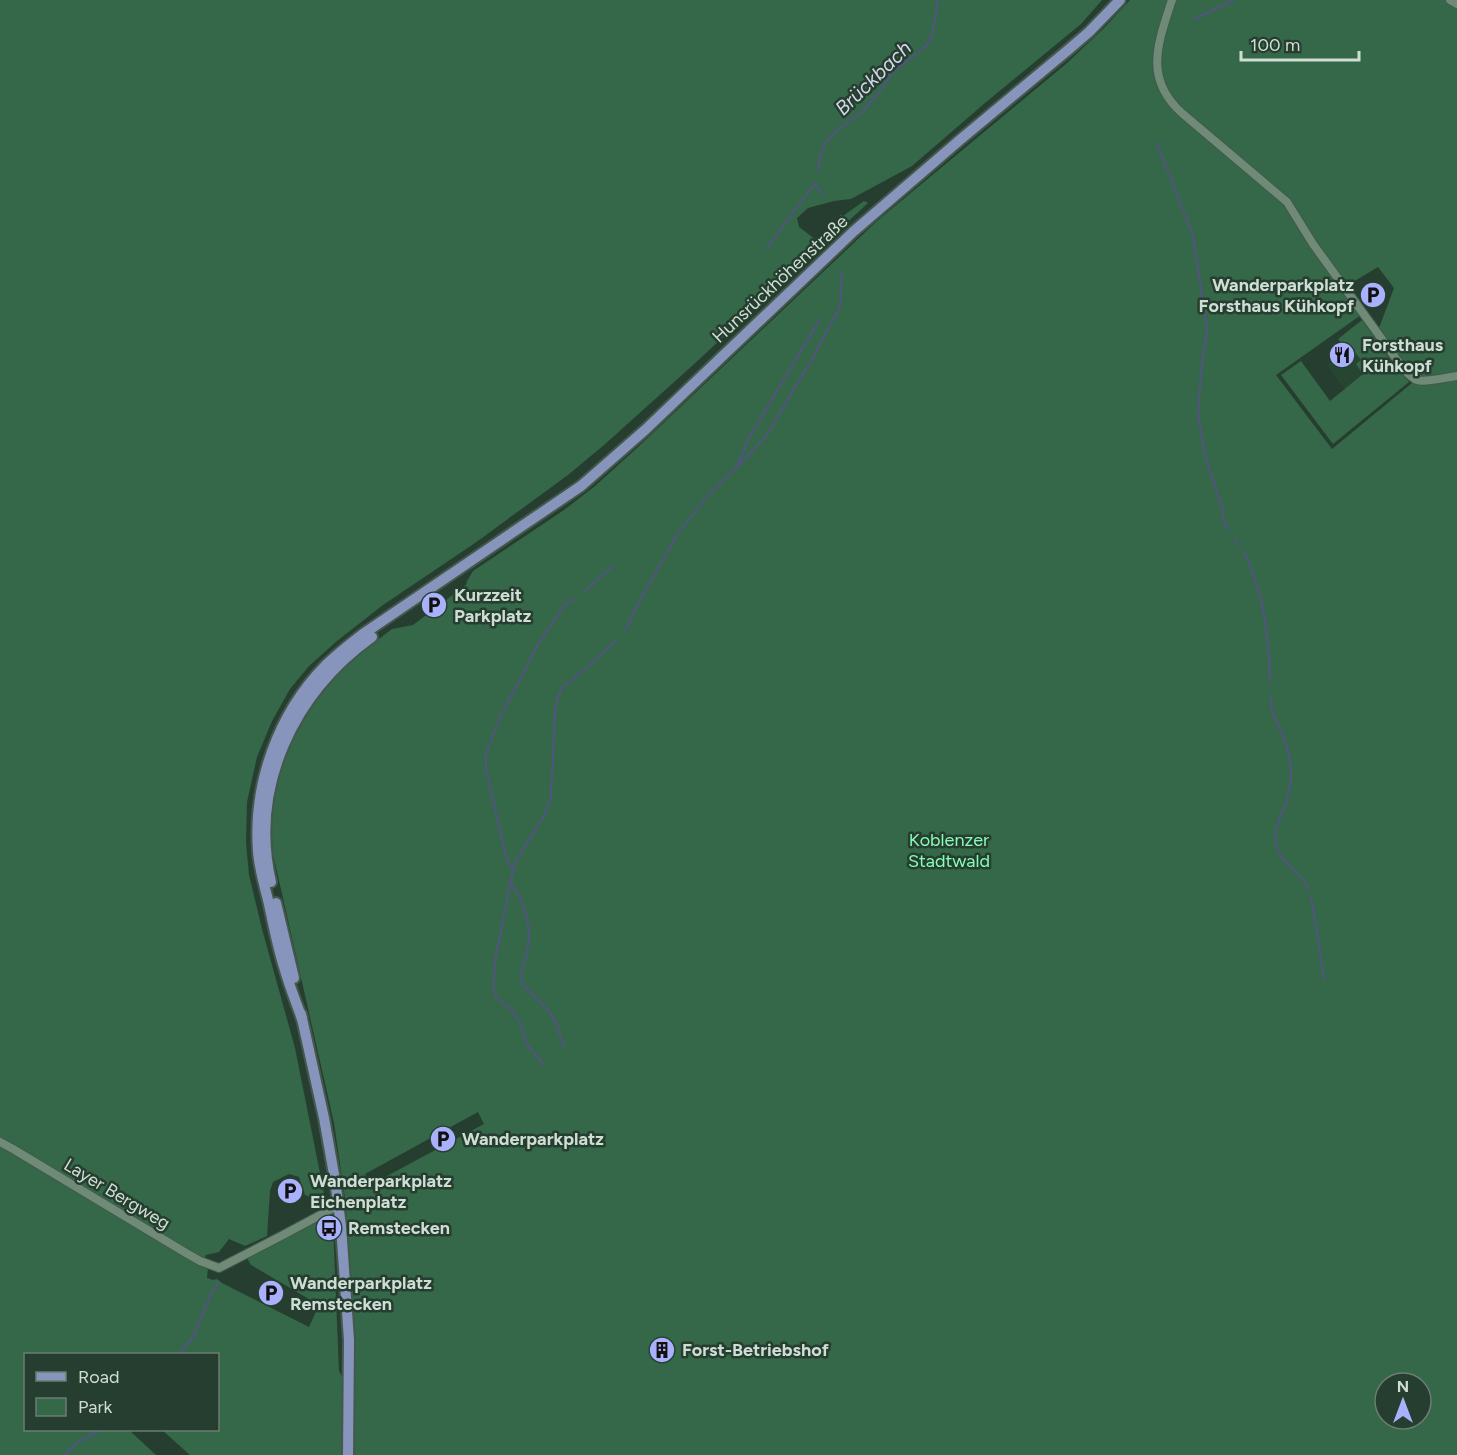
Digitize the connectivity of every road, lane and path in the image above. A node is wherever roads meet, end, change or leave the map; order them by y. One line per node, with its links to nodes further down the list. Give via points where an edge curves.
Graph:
1 (1120, 0): 7 (main road, Hunsrückhöhenstraße, via 1089,32 854,231 581,486 455,572 368,639 318,686 277,761 266,810 266,854 324,1118)
2 (1172, 0): 5 (street, via 1161,35 1157,67 1168,100 1287,202 1313,244 1412,378)
3 (1450, 0): 4 (street)
4 (1457, 4)
5 (1457, 376)
6 (0, 1142): 7 (street, Layer Bergweg, via 186,1254 223,1266)
7 (339, 1205): 8 (main road, via 349,1340)
8 (348, 1455)

